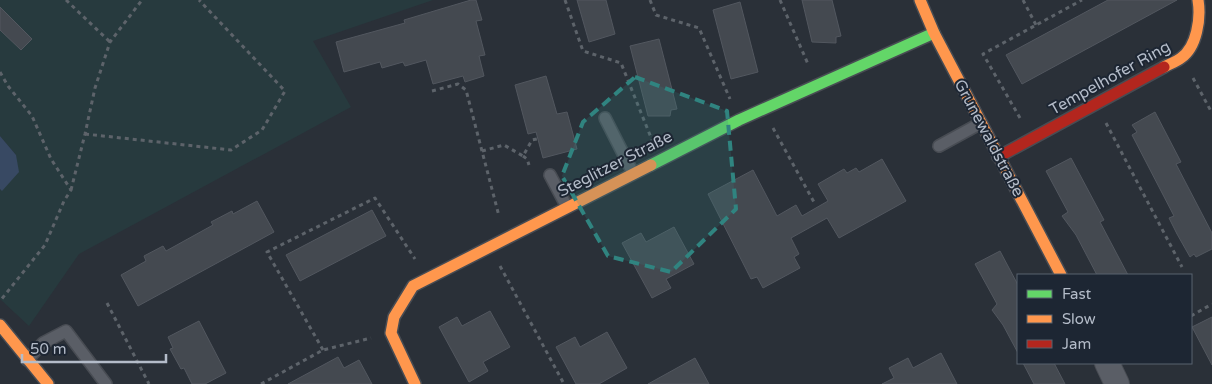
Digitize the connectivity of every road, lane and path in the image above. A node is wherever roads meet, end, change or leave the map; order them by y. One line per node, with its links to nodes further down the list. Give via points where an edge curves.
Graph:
1 (66, 0): 13 (path)
2 (142, 0): 13 (path)
3 (199, 0): 24 (path, via 285,91 262,130 231,150)
4 (565, 0): 31 (path, via 583,51 621,63)
5 (650, 0): 22 (path, via 656,15 698,28)
6 (780, 0): 16 (path)
7 (920, 0): 12 (street, Grunewaldstraße)
8 (1022, 0): 11 (path)
9 (1082, 0): 11 (path)
10 (1198, 0): 14 (street, Tempelhofer Ring, via 1197,35)
11 (1036, 25): 25 (path, via 983,54)
12 (934, 33): 16 (street, Steglitzer Straße); 23 (street, Grunewaldstraße)
13 (110, 42): 24 (path)
14 (1183, 57): 18 (street, Tempelhofer Ring); 20 (path)
15 (0, 72): 35 (path, via 32,116 51,159)
16 (818, 85): 19 (street, Steglitzer Straße)
17 (432, 91): 28 (path, via 458,84 466,90)
18 (1096, 105): 25 (street, Tempelhofer Ring); 40 (path)
19 (763, 109): 22 (street, Steglitzer Straße); 36 (path)
20 (1212, 113)
21 (605, 118): 33 (lane)
22 (739, 120): 31 (street, Steglitzer Straße)
23 (981, 123): 27 (lane); 30 (street, Grunewaldstraße)
24 (85, 134): 35 (path)
25 (1032, 138): 30 (street, Tempelhofer Ring)
26 (537, 139): 29 (path, via 532,140)
27 (939, 146)
28 (482, 151): 29 (path, via 504,145); 38 (path)
29 (523, 156): 32 (path)
30 (998, 157): 41 (street, Grunewaldstraße)
31 (660, 159): 33 (street, Steglitzer Straße)
32 (529, 165)
33 (633, 173): 37 (street, Steglitzer Straße)
34 (550, 175): 37 (lane)
35 (71, 190): 43 (path, via 45,245)
36 (815, 204)
37 (567, 206): 38 (street, Steglitzer Straße)
38 (505, 238): 39 (street, Steglitzer Straße)
39 (490, 246): 42 (street, Steglitzer Straße); 58 (path)
40 (1182, 267)
41 (1060, 274)
42 (428, 278): 48 (street, Steglitzer Straße, via 414,286 394,317); 50 (path, via 375,198 267,252)
43 (0, 301)
44 (106, 303): 55 (path)
45 (1212, 304): 46 (path)
46 (1192, 315)
47 (0, 324): 51 (street)
48 (391, 333): 50 (path); 57 (street)
49 (0, 343): 51 (street)
50 (323, 350): 56 (path)
51 (27, 360): 53 (street); 54 (lane, via 43,343 66,331)
52 (1107, 364): 59 (street)
53 (48, 384)
54 (106, 384)
55 (149, 384)
56 (261, 384)
57 (415, 384)
58 (564, 384)
59 (1117, 384)

